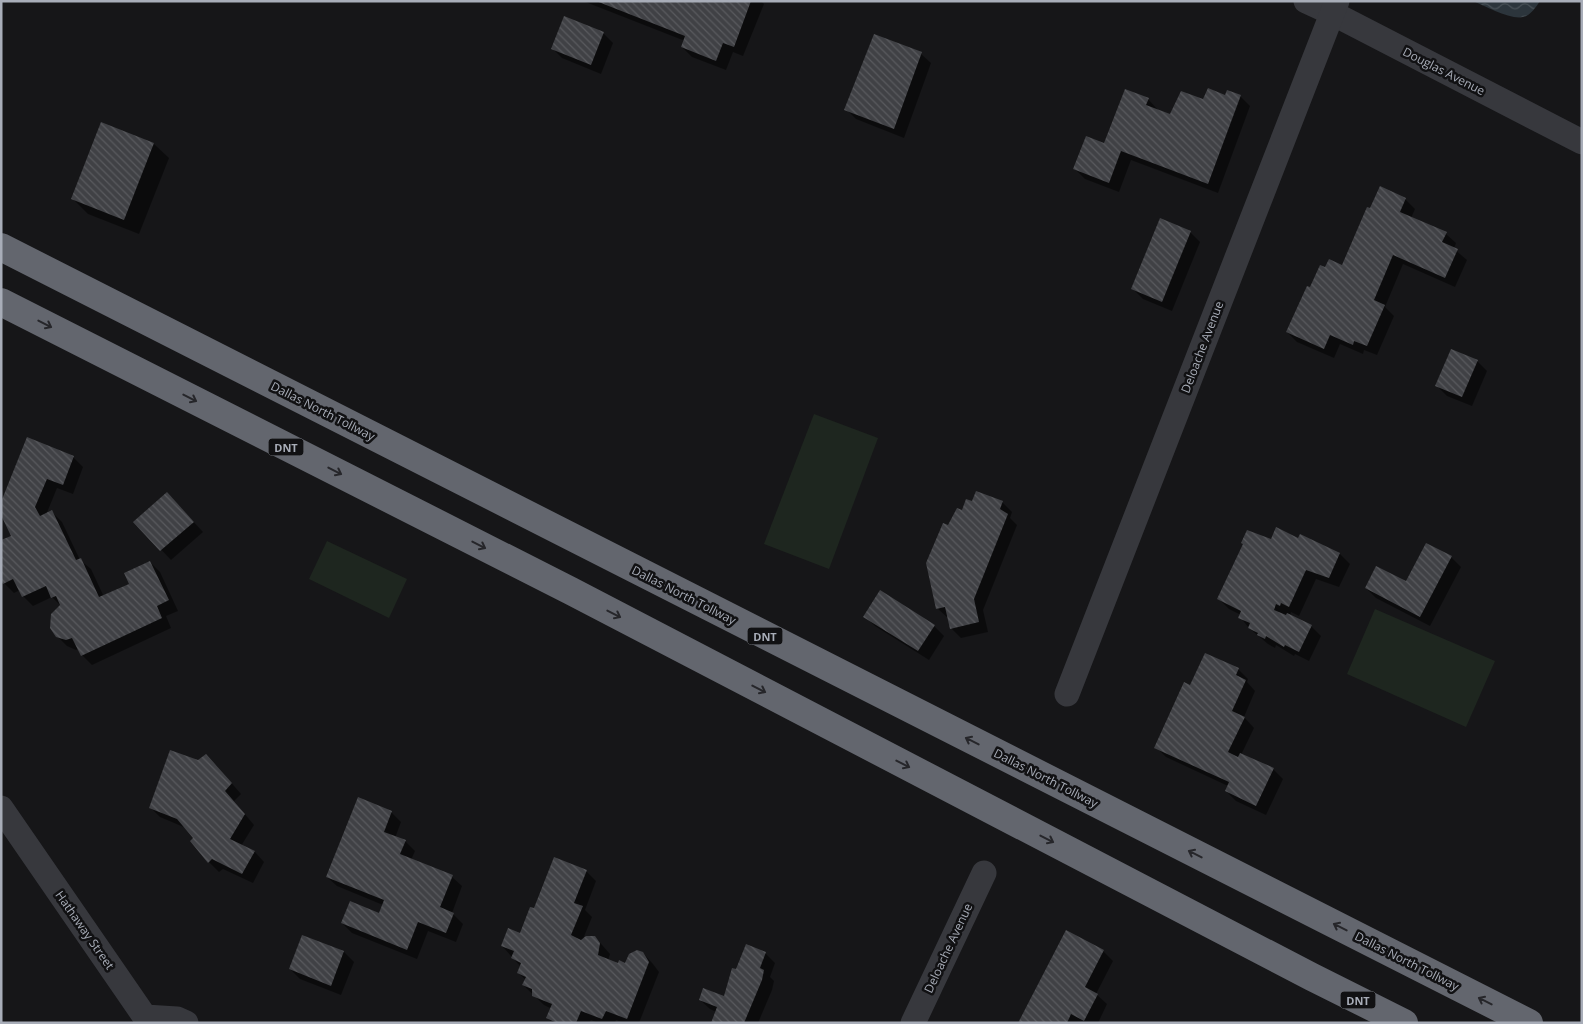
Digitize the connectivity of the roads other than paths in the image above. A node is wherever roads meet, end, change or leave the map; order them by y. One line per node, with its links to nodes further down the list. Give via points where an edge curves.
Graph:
1 (1306, 1): 2 (street, Douglas Avenue)
2 (1334, 7): 3 (street, Douglas Avenue); 6 (street, Deloache Avenue)
3 (1582, 142)
4 (1, 248): 15 (highway, Dallas North Tollway / DNT, one-way to 4)
5 (1, 302): 9 (highway, DNT, one-way to 9, via 580,596)
6 (1067, 694)
7 (1, 808): 10 (street, Hathaway Street)
8 (984, 873): 12 (street, Deloache Avenue)
9 (1312, 977): 13 (highway); 14 (highway, DNT)
10 (142, 1020): 11 (street, Hathaway Street, via 178,1019)
11 (186, 1023)
12 (913, 1023)
13 (1384, 1023)
14 (1404, 1023)
15 (1529, 1023)

